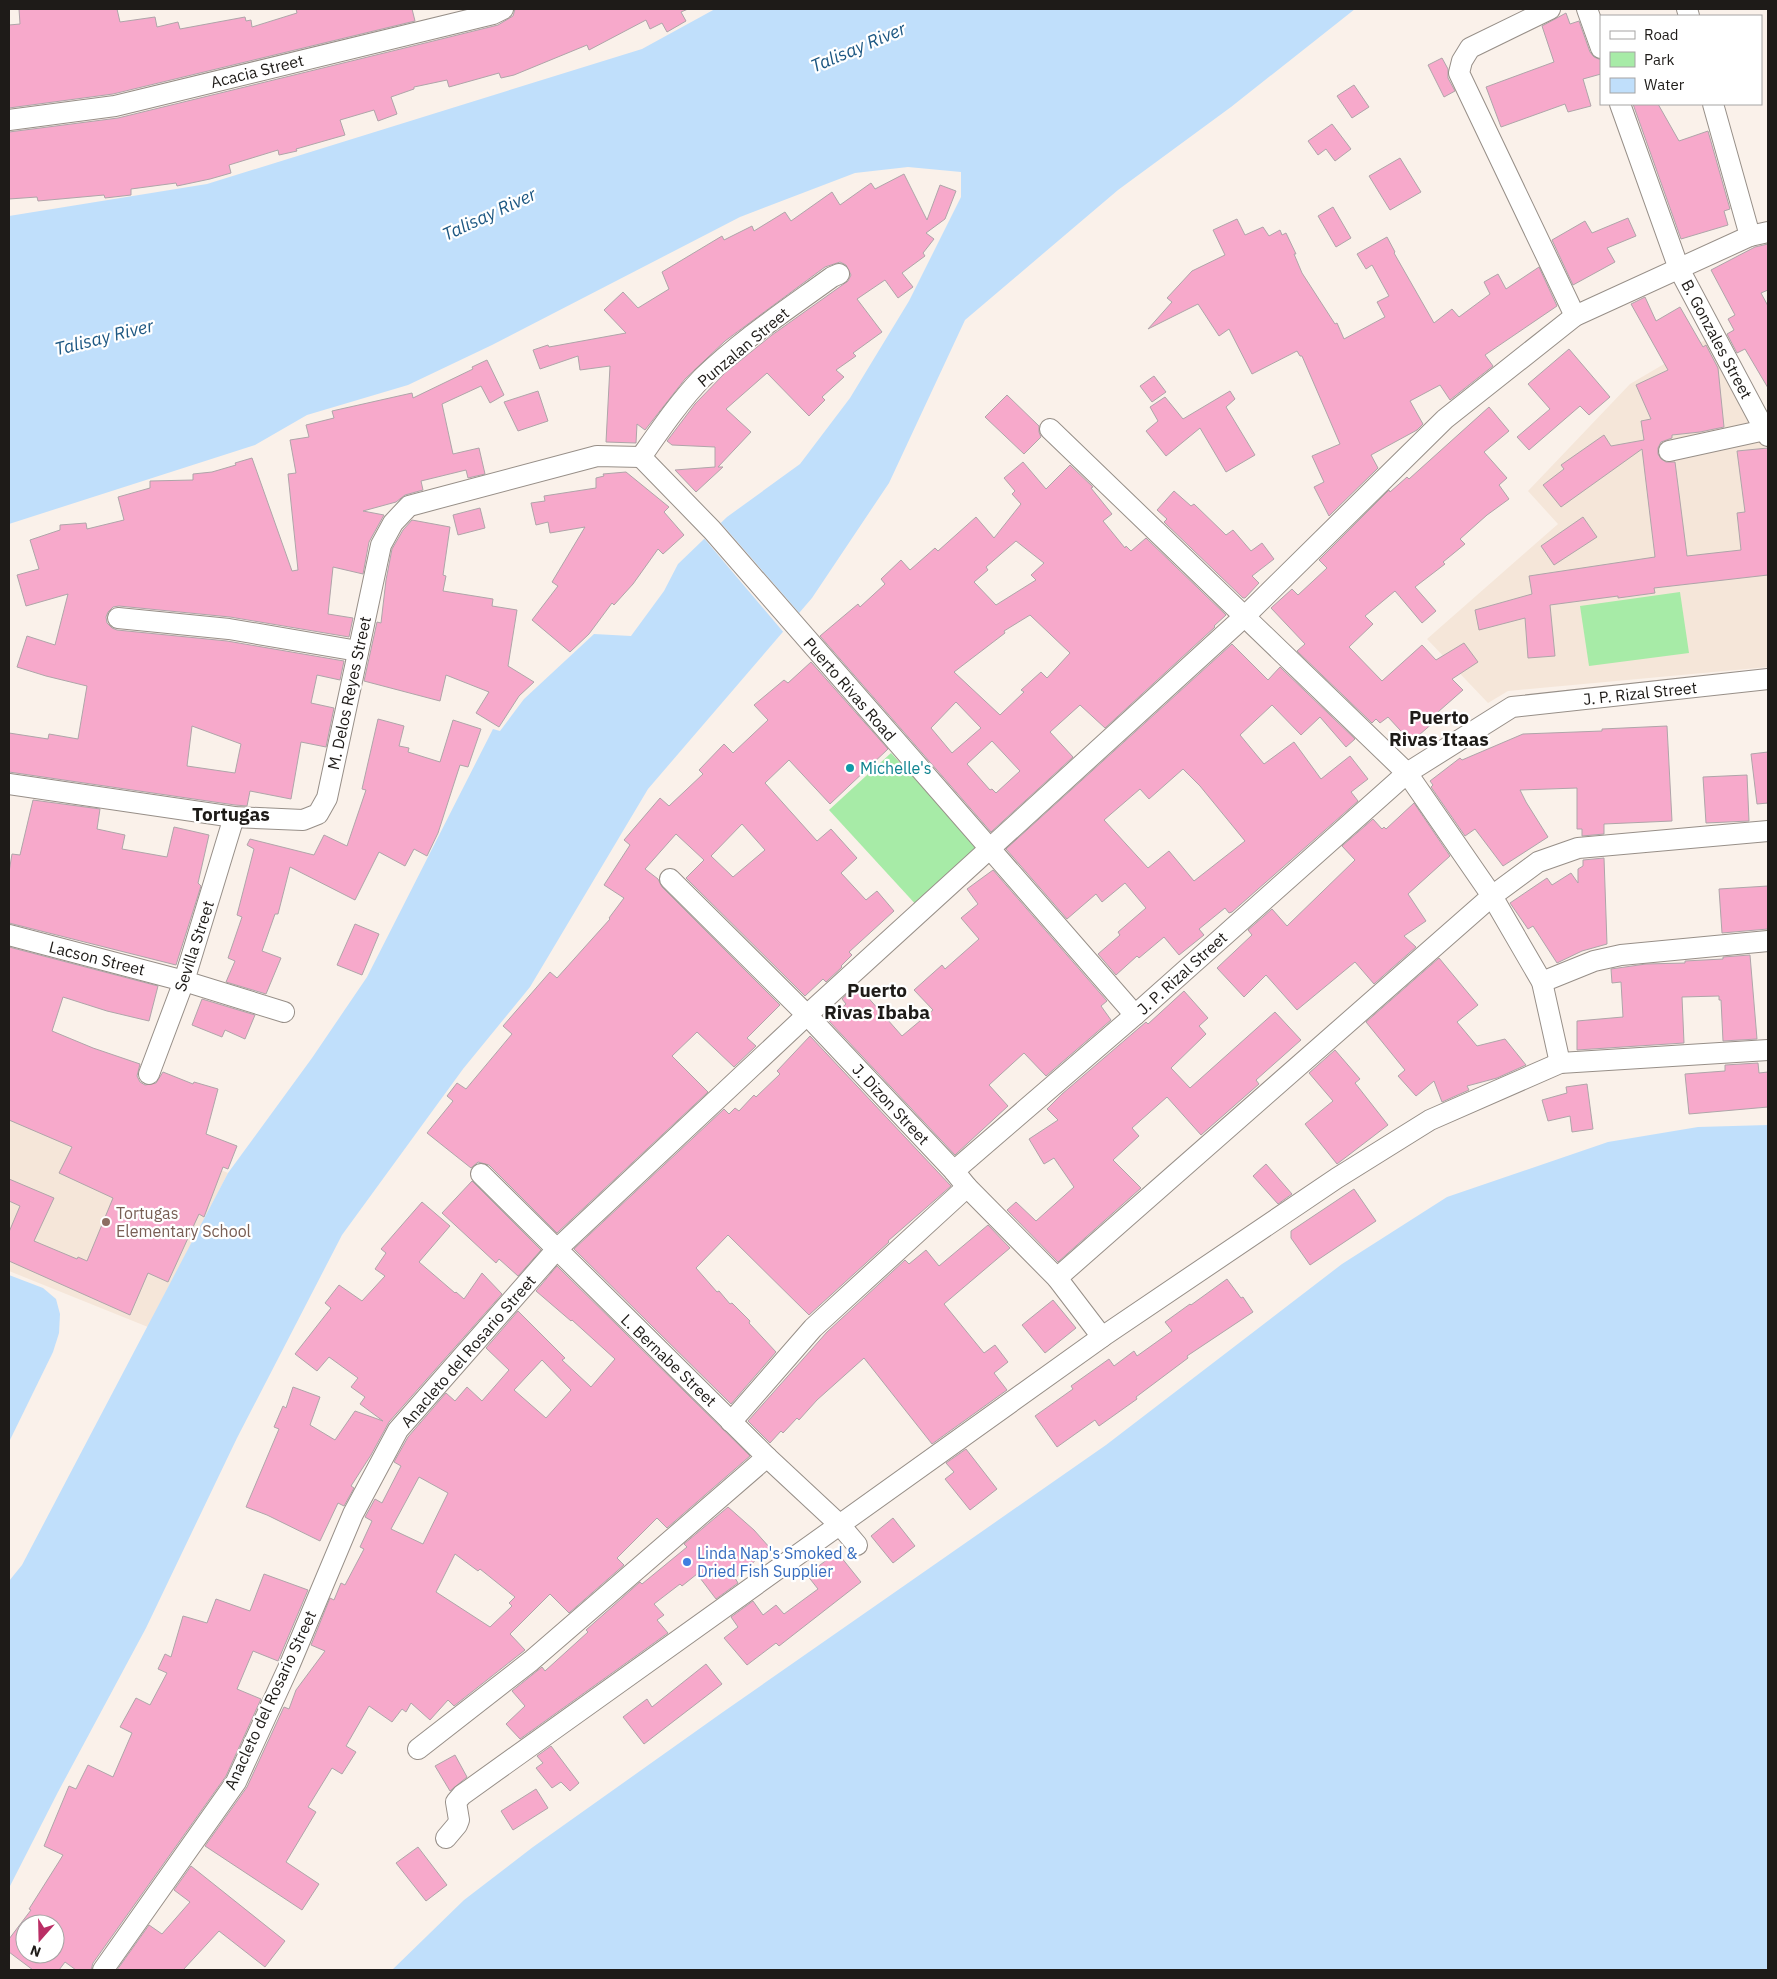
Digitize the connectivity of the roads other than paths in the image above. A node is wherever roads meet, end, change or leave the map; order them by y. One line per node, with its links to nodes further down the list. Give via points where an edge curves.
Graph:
1 (503, 9): 7 (street, Acacia Street, via 116,106)
2 (1550, 9): 11 (street, via 1470,48 1462,60 1459,74)
3 (1587, 9): 4 (street)
4 (1600, 45)
5 (1620, 105): 9 (street, B. Gonzales Street)
6 (1713, 105): 8 (street)
7 (9, 120)
8 (1759, 234): 9 (street, Anacleto del Rosario Street)
9 (1679, 269): 11 (street, Anacleto del Rosario Street); 13 (street, B. Gonzales Street)
10 (839, 274): 15 (street, Punzalan Street, via 752,336 702,378 665,421)
11 (1575, 316): 16 (street, Anacleto del Rosario Street, via 1445,419)
12 (1050, 428): 16 (street)
13 (1766, 433): 14 (street)
14 (1668, 450)
15 (641, 457): 18 (street, M. Delos Reyes Street, via 597,456 408,506 393,523 381,545); 24 (street, Puerto Rivas Road, via 712,530)
16 (1245, 616): 20 (street); 24 (street, Anacleto del Rosario Street)
17 (118, 618): 18 (street, via 229,629)
18 (358, 651): 22 (street, M. Delos Reyes Street, via 327,798 318,814 303,820)
19 (1768, 679): 20 (street, J. P. Rizal Street, via 1512,708)
20 (1407, 772): 26 (street); 32 (street, J. P. Rizal Street)
21 (9, 784): 22 (street, M. Delos Reyes Street)
22 (234, 817): 29 (street, Sevilla Street)
23 (1768, 831): 26 (street, via 1578,848 1538,862)
24 (990, 850): 32 (street, Puerto Rivas Road); 33 (street, Anacleto del Rosario Street)
25 (670, 879): 33 (street, J. Dizon Street)
26 (1492, 896): 30 (street); 41 (street)
27 (9, 935): 29 (street, Lacson Street)
28 (1768, 941): 30 (street, via 1621,955 1594,961)
29 (184, 981): 31 (street, Lacson Street); 36 (street, Sevilla Street)
30 (1542, 982): 35 (street)
31 (284, 1012)
32 (1135, 1014): 37 (street, J. P. Rizal Street)
33 (806, 1015): 37 (street, J. Dizon Street); 40 (street, Anacleto del Rosario Street)
34 (1768, 1050): 35 (street)
35 (1560, 1063): 42 (street, via 1430,1120 1337,1178)
36 (149, 1074)
37 (954, 1171): 39 (street, J. Dizon Street)
38 (481, 1174): 40 (street, L. Bernabe Street)
39 (967, 1187): 41 (street, J. Dizon Street); 43 (street, via 813,1328)
40 (556, 1250): 43 (street, L. Bernabe Street); 49 (street, Anacleto del Rosario Street, via 398,1430 353,1514 236,1782)
41 (1057, 1278): 42 (street, J. Dizon Street)
42 (1102, 1337): 45 (street)
43 (731, 1422): 44 (street, L. Bernabe Street)
44 (767, 1457): 45 (street, L. Bernabe Street); 47 (street, via 531,1661)
45 (840, 1526): 46 (street, L. Bernabe Street); 48 (street, via 462,1794 456,1802 459,1820)
46 (857, 1546)
47 (418, 1749)
48 (446, 1838)
49 (103, 1970)

